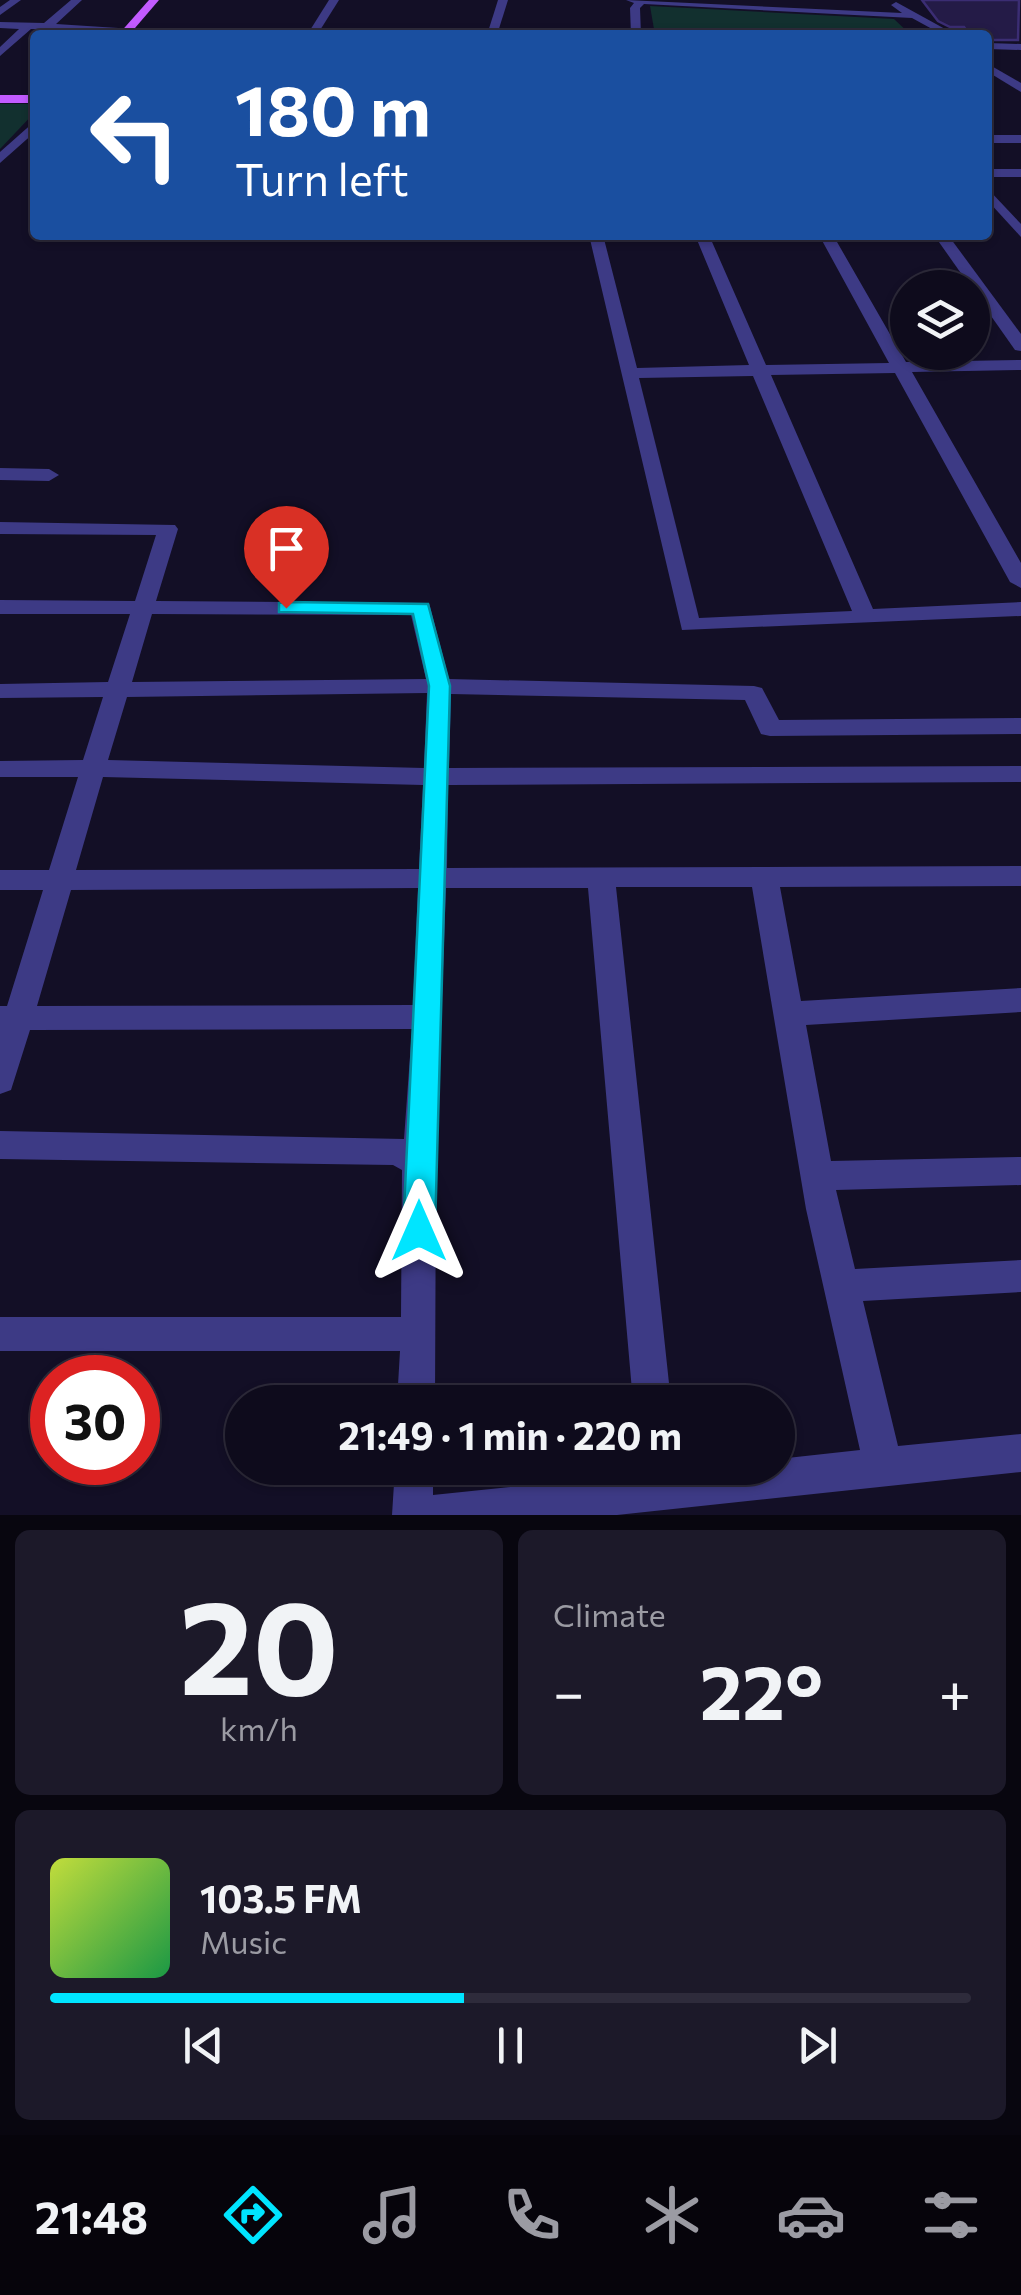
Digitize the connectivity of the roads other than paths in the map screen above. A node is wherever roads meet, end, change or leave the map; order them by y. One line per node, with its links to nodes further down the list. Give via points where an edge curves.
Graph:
1 (16, 0): 9 (street)
2 (76, 0): 13 (street)
3 (154, 0): 15 (main road)
4 (334, 0): 16 (street)
5 (502, 0): 17 (street)
6 (631, 0): 7 (street)
7 (641, 0): 10 (street); 18 (street)
8 (892, 3): 10 (street); 20 (street)
9 (0, 12)
10 (908, 16): 19 (street)
11 (0, 25): 12 (street)
12 (28, 26): 13 (street); 23 (street)
13 (46, 27): 14 (street)
14 (94, 30)
15 (128, 30)
16 (315, 30)
17 (493, 30)
18 (636, 30)
19 (929, 30)
20 (942, 30)
21 (992, 46): 22 (street)
22 (1021, 46)
23 (0, 53)
24 (992, 60): 26 (street)
25 (992, 70): 27 (street)
26 (1021, 78)
27 (1021, 88)
28 (0, 98): 29 (main road)
29 (30, 99)
30 (30, 130): 33 (street)
31 (992, 138): 32 (street)
32 (1021, 139)
33 (0, 159)
34 (992, 172): 35 (street)
35 (1021, 173)
36 (992, 198): 37 (street)
37 (1021, 233)
38 (597, 240): 49 (street)
39 (704, 240): 47 (street)
40 (829, 240): 43 (street)
41 (945, 240): 42 (street)
42 (1021, 346)
43 (890, 349)
44 (1021, 365): 45 (street)
45 (990, 366)
46 (890, 367): 47 (street)
47 (760, 370): 49 (street); 57 (street)
48 (902, 370): 53 (street)
49 (629, 372): 57 (street, via 690,624)
50 (0, 474): 51 (street)
51 (49, 475)
52 (0, 528): 55 (street, via 168,530)
53 (1021, 582)
54 (0, 607): 55 (street)
55 (142, 608): 58 (street, via 421,608); 59 (street)
56 (1021, 609): 57 (street)
57 (865, 616)
58 (439, 686): 59 (street); 62 (street, via 754,693); 67 (street)
59 (117, 688): 60 (street); 63 (street)
60 (0, 691)
61 (1021, 726): 62 (street)
62 (770, 728): 65 (street)
63 (93, 768): 64 (street); 67 (street); 72 (street)
64 (0, 769)
65 (800, 774): 66 (street); 67 (street)
66 (1021, 774)
67 (436, 778): 68 (street)
68 (432, 876): 70 (street); 72 (street); 77 (street)
69 (1021, 876): 73 (street)
70 (600, 879): 73 (street); 88 (street)
71 (0, 880): 72 (street)
72 (60, 880): 76 (street)
73 (764, 880): 75 (street)
74 (1021, 1000): 75 (street)
75 (786, 1014): 82 (street)
76 (9, 1017): 77 (street); 78 (street)
77 (428, 1017): 80 (street)
78 (0, 1081)
79 (0, 1145): 80 (street, via 397,1152)
80 (419, 1163): 86 (street)
81 (1021, 1171): 82 (street)
82 (818, 1176): 84 (street)
83 (1021, 1276): 84 (street)
84 (842, 1286): 90 (street)
85 (0, 1334): 86 (street)
86 (419, 1334): 87 (street)
87 (417, 1385)
88 (650, 1385)
89 (1021, 1452): 90 (street)
90 (884, 1468): 91 (street)
91 (795, 1472)
92 (413, 1485): 94 (street)
93 (620, 1485): 95 (street)
94 (412, 1515)
95 (428, 1515)

